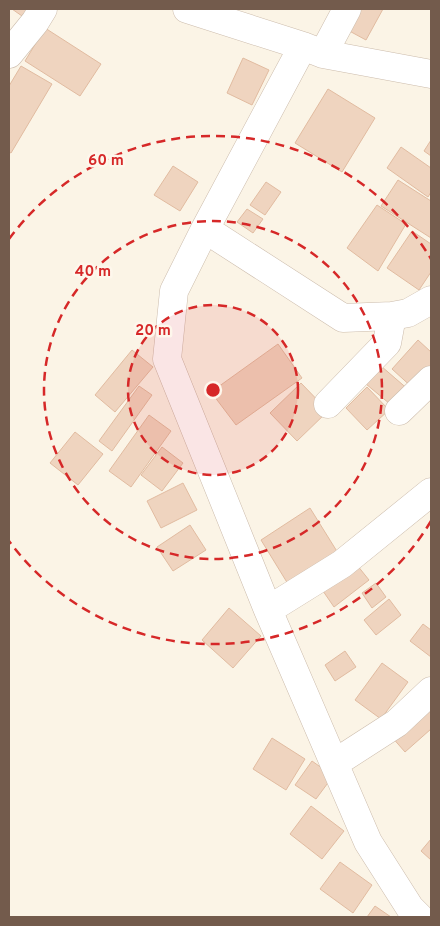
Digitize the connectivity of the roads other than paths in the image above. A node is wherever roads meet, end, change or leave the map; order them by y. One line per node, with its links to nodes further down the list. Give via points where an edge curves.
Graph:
1 (43, 9): 5 (street)
2 (187, 9): 4 (street)
3 (347, 9): 4 (street)
4 (313, 50): 6 (street); 7 (street)
5 (9, 54)
6 (431, 74)
7 (205, 229): 9 (street, via 343,318); 14 (street, via 174,291 168,359)
8 (431, 300): 9 (street, via 408,313)
9 (392, 316): 11 (street, via 387,342)
10 (431, 380): 12 (street)
11 (328, 404)
12 (399, 411)
13 (431, 492): 14 (street, via 342,564)
14 (268, 610): 16 (street)
15 (431, 691): 16 (street, via 397,723)
16 (335, 763): 17 (street, via 368,842)
17 (419, 917)

